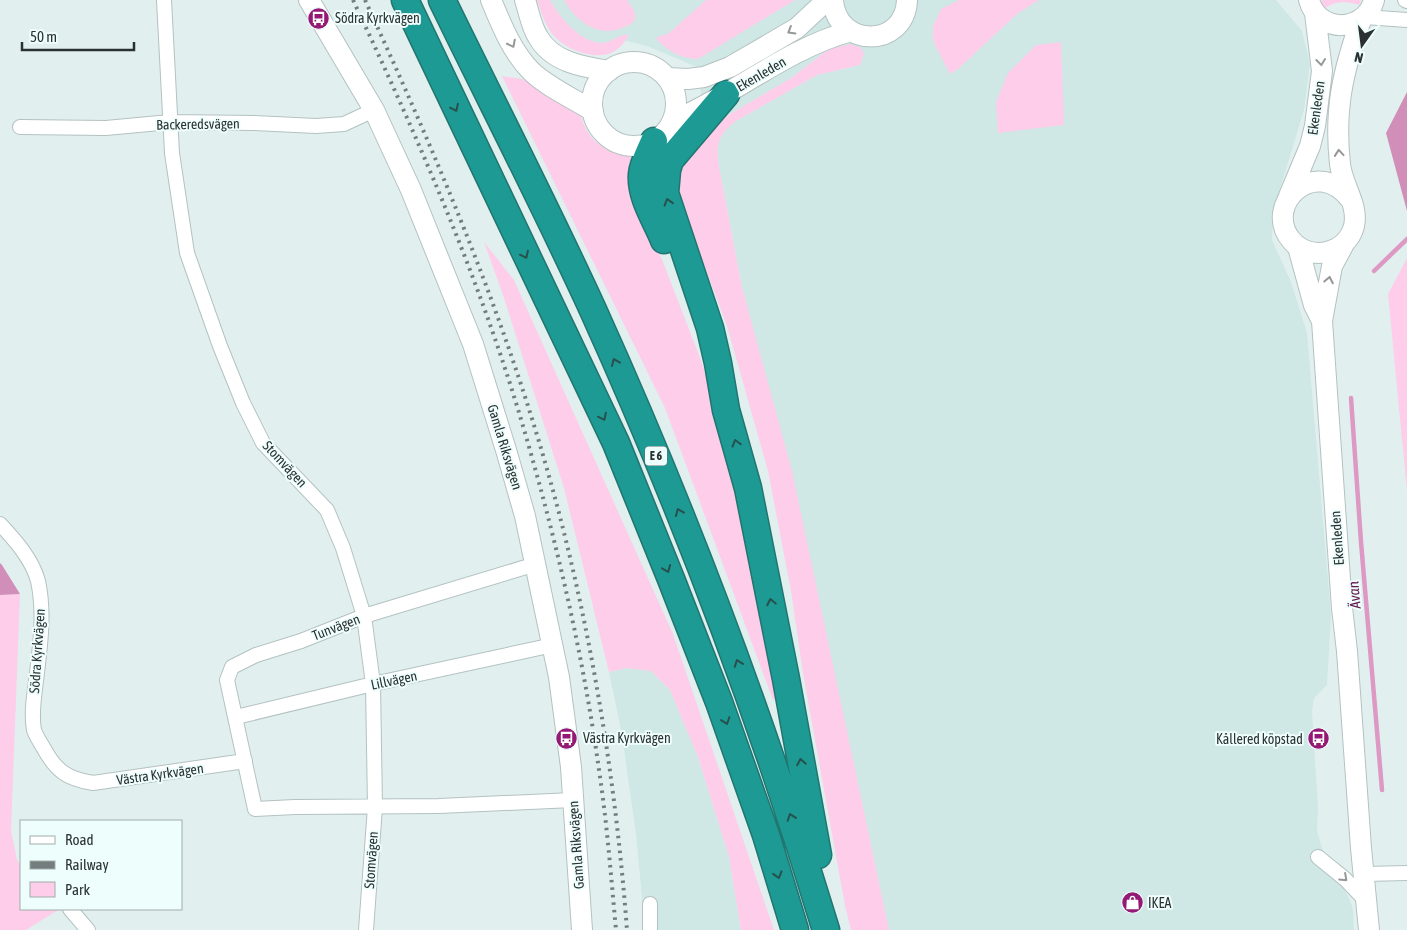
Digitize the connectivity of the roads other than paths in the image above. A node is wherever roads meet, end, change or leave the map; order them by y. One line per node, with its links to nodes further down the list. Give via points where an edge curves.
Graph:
1 (164, 0): 22 (street, Stomvägen)
2 (309, 0): 19 (street, Gamla Riksvägen)
3 (396, 0): 15 (highway)
4 (405, 0): 15 (highway, E 6)
5 (442, 0): 52 (highway, E 6, one-way to 5, via 793,821 701,563 592,309)
6 (491, 0): 20 (street, one-way to 20, via 516,53 530,70)
7 (525, 0): 16 (street, via 538,37 552,53 581,67)
8 (828, 0): 17 (street, Ekenleden, one-way to 17, via 797,28 730,68 704,77)
9 (833, 0): 14 (street, via 838,17)
10 (910, 4): 14 (street, via 897,26 884,34 865,36)
11 (1309, 5): 12 (street, Ekenleden, via 1321,19 1337,26 1346,26); 25 (street, Ekenleden, one-way to 25, via 1322,71 1310,146)
12 (1367, 12): 13 (street); 26 (street, Ekenleden, one-way to 12, via 1340,167 1339,97 1347,59)
13 (1407, 20)
14 (851, 31): 18 (street, Ekenleden, via 812,45)
15 (434, 64): 51 (highway, E 6, one-way to 51, via 616,443 719,702 766,835)
16 (609, 71): 17 (street, via 618,65 636,62 654,67); 20 (street, via 595,90)
17 (668, 78): 21 (street, via 676,103)
18 (726, 94): 21 (street, Ekenleden); 30 (highway, one-way to 18, via 710,328 665,193 670,160)
19 (374, 110): 22 (street, Backeredsvägen, via 344,124 316,126); 32 (street, Gamla Riksvägen, via 411,190 473,344 517,487)
20 (593, 111): 24 (street, via 604,132 620,143 630,146)
21 (673, 121): 24 (street, Ekenleden)
22 (170, 122): 23 (street, Backeredsvägen, via 106,128); 33 (street, Stomvägen, via 187,253 220,346 263,443 327,510 343,548)
23 (20, 127)
24 (654, 141): 30 (highway, via 642,172 646,200 688,298)
25 (1288, 198): 26 (street, via 1304,184 1320,181 1336,185); 28 (street, via 1284,208 1285,230)
26 (1351, 200): 27 (street, via 1356,217 1351,235)
27 (1345, 242): 28 (street, via 1337,249 1317,254); 29 (street, Ekenleden, one-way to 27, via 1332,266)
28 (1298, 246): 29 (street, Ekenleden, via 1314,305)
29 (1322, 321): 43 (street, Ekenleden)
30 (725, 400): 53 (highway, one-way to 30, via 748,488)
31 (0, 524): 37 (street, Södra Kyrkvägen, via 25,554 37,580 41,616 32,704)
32 (536, 564): 33 (street, Tunvägen); 34 (street, Gamla Riksvägen)
33 (364, 616): 35 (street, Stomvägen); 36 (street, Tunvägen, via 256,655 232,667 227,680)
34 (553, 645): 35 (street, Lillvägen); 39 (street, Gamla Riksvägen, via 563,700)
35 (373, 684): 36 (street, Lillvägen); 40 (street, Stomvägen)
36 (236, 717): 38 (street, Tunvägen)
37 (34, 730): 38 (street, Västra Kyrkvägen, via 59,770 87,782)
38 (245, 761): 40 (street, via 255,809)
39 (573, 800): 40 (street); 49 (street, Gamla Riksvägen)
40 (375, 807): 48 (street, Stomvägen)
41 (1318, 856): 44 (street, one-way to 44)
42 (1407, 873): 43 (street)
43 (1365, 874): 44 (street, Ekenleden)
44 (1367, 902): 54 (street, Ekenleden)
45 (650, 904): 50 (street)
46 (71, 910): 47 (street)
47 (88, 930)
48 (366, 930)
49 (582, 930)
50 (650, 930)
51 (795, 930)
52 (826, 930)
53 (832, 930)
54 (1369, 930)

